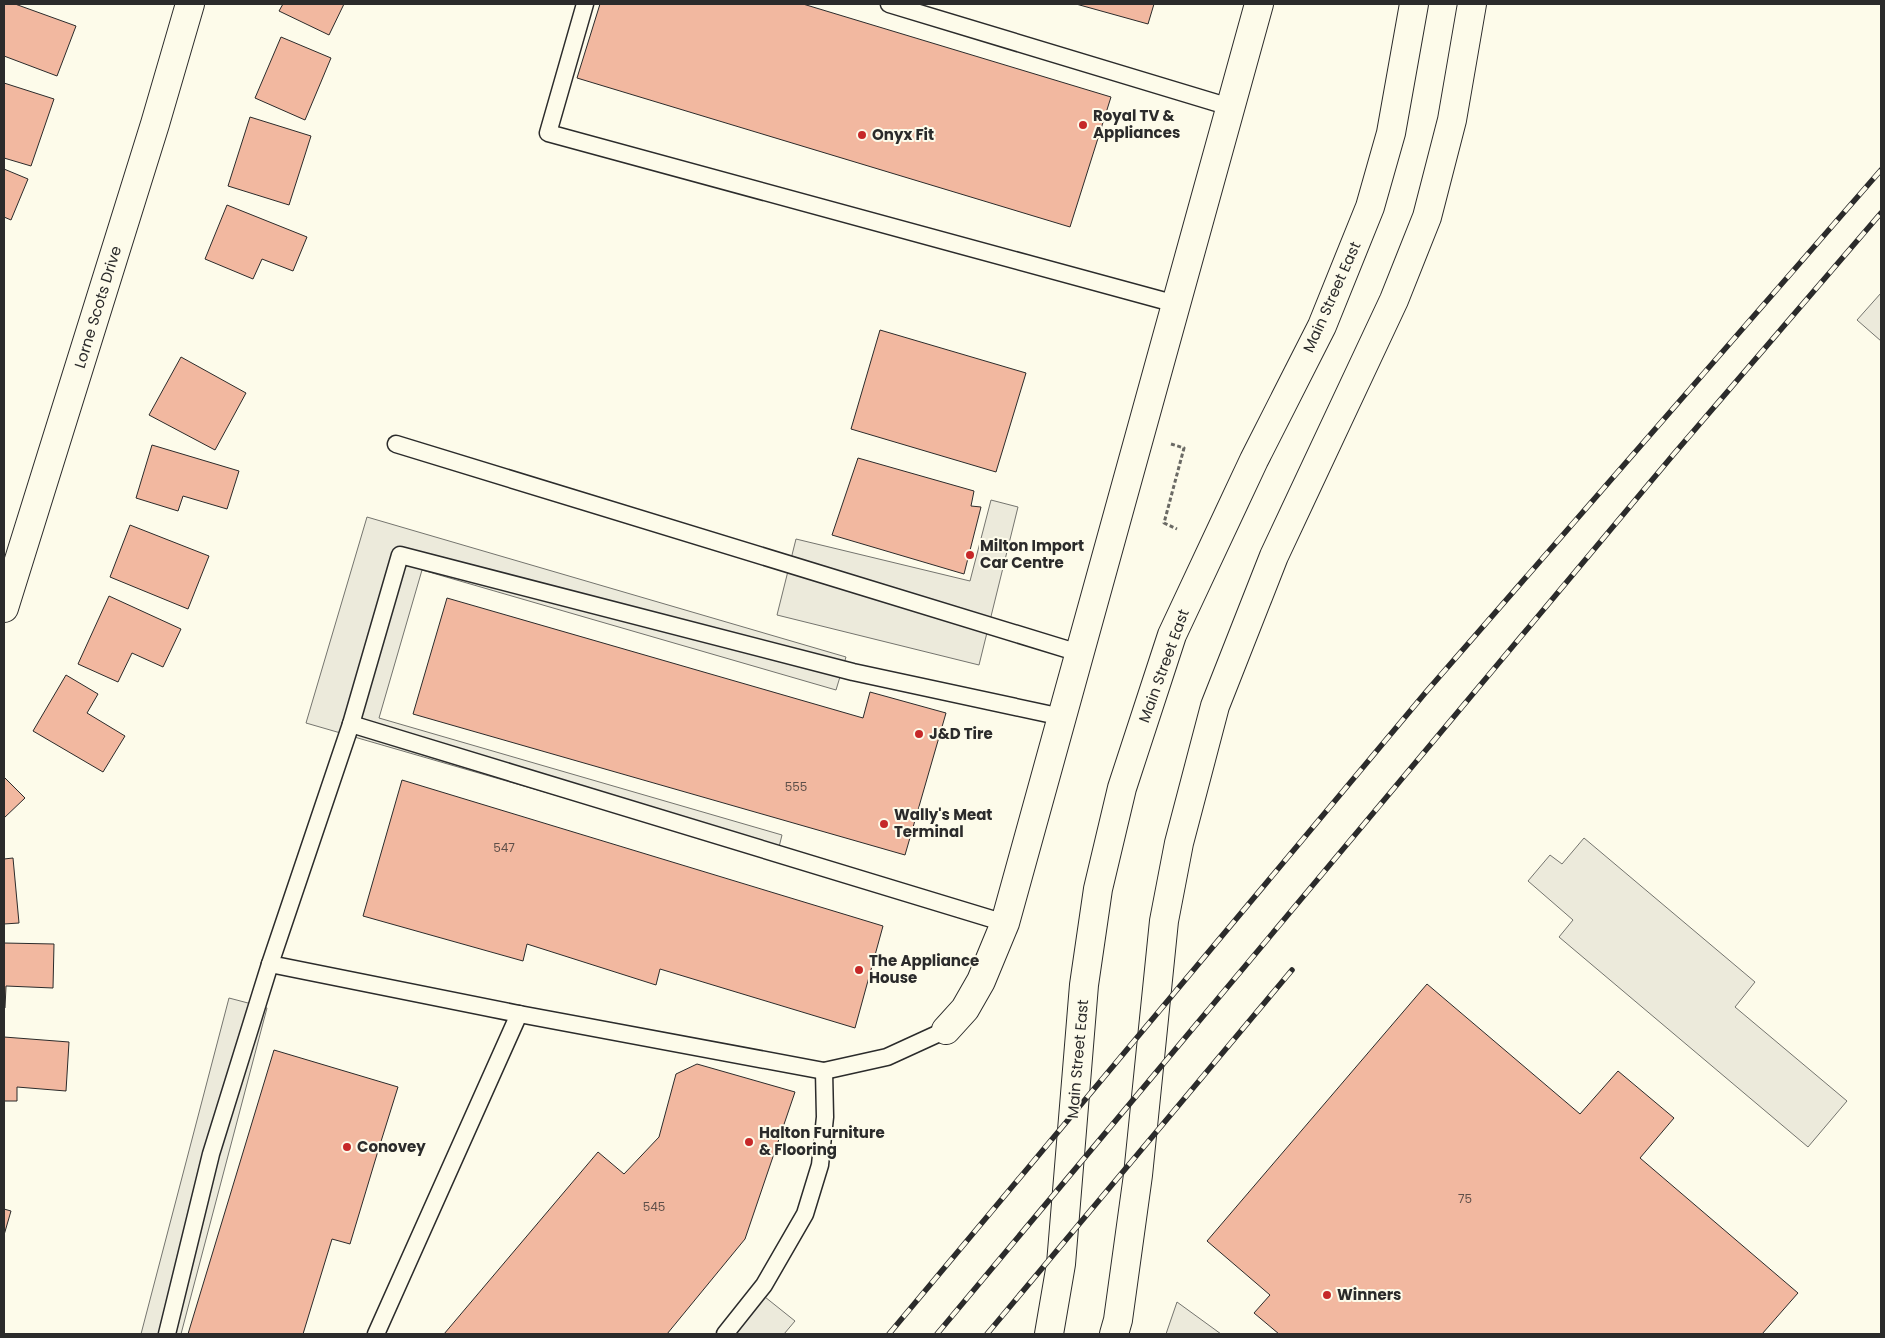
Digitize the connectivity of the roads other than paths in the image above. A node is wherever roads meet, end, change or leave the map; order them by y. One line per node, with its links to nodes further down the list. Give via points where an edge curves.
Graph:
1 (190, 4): 10 (main road, Lorne Scots Drive)
2 (585, 4): 8 (lane, via 548,133)
3 (889, 4): 7 (lane)
4 (1259, 4): 7 (main road)
5 (1414, 4): 22 (main road, Main Street East, via 1391,133 1370,207 1322,326 1172,634 1122,788 1098,889 1084,985 1061,1264)
6 (1472, 4): 23 (main road, via 1452,120 1427,217 1394,300 1274,556 1215,706 1179,843 1164,921 1136,1194)
7 (1230, 107): 8 (main road)
8 (1176, 304): 11 (main road)
9 (396, 444): 11 (lane)
10 (4, 608)
11 (1079, 653): 12 (main road)
12 (1062, 717): 13 (lane, via 853,672 400,556); 14 (main road)
13 (351, 724): 14 (lane); 15 (lane)
14 (1005, 922): 17 (main road, via 981,981 965,1009)
15 (270, 964): 16 (lane); 19 (lane, via 211,1154)
16 (519, 1014): 18 (lane); 20 (lane)
17 (946, 1030): 18 (lane, via 887,1057)
18 (824, 1071): 21 (lane, via 825,1117 820,1165 805,1214 764,1286)
19 (167, 1334)
20 (376, 1334)
21 (725, 1334)
22 (1048, 1334)
23 (1114, 1334)

